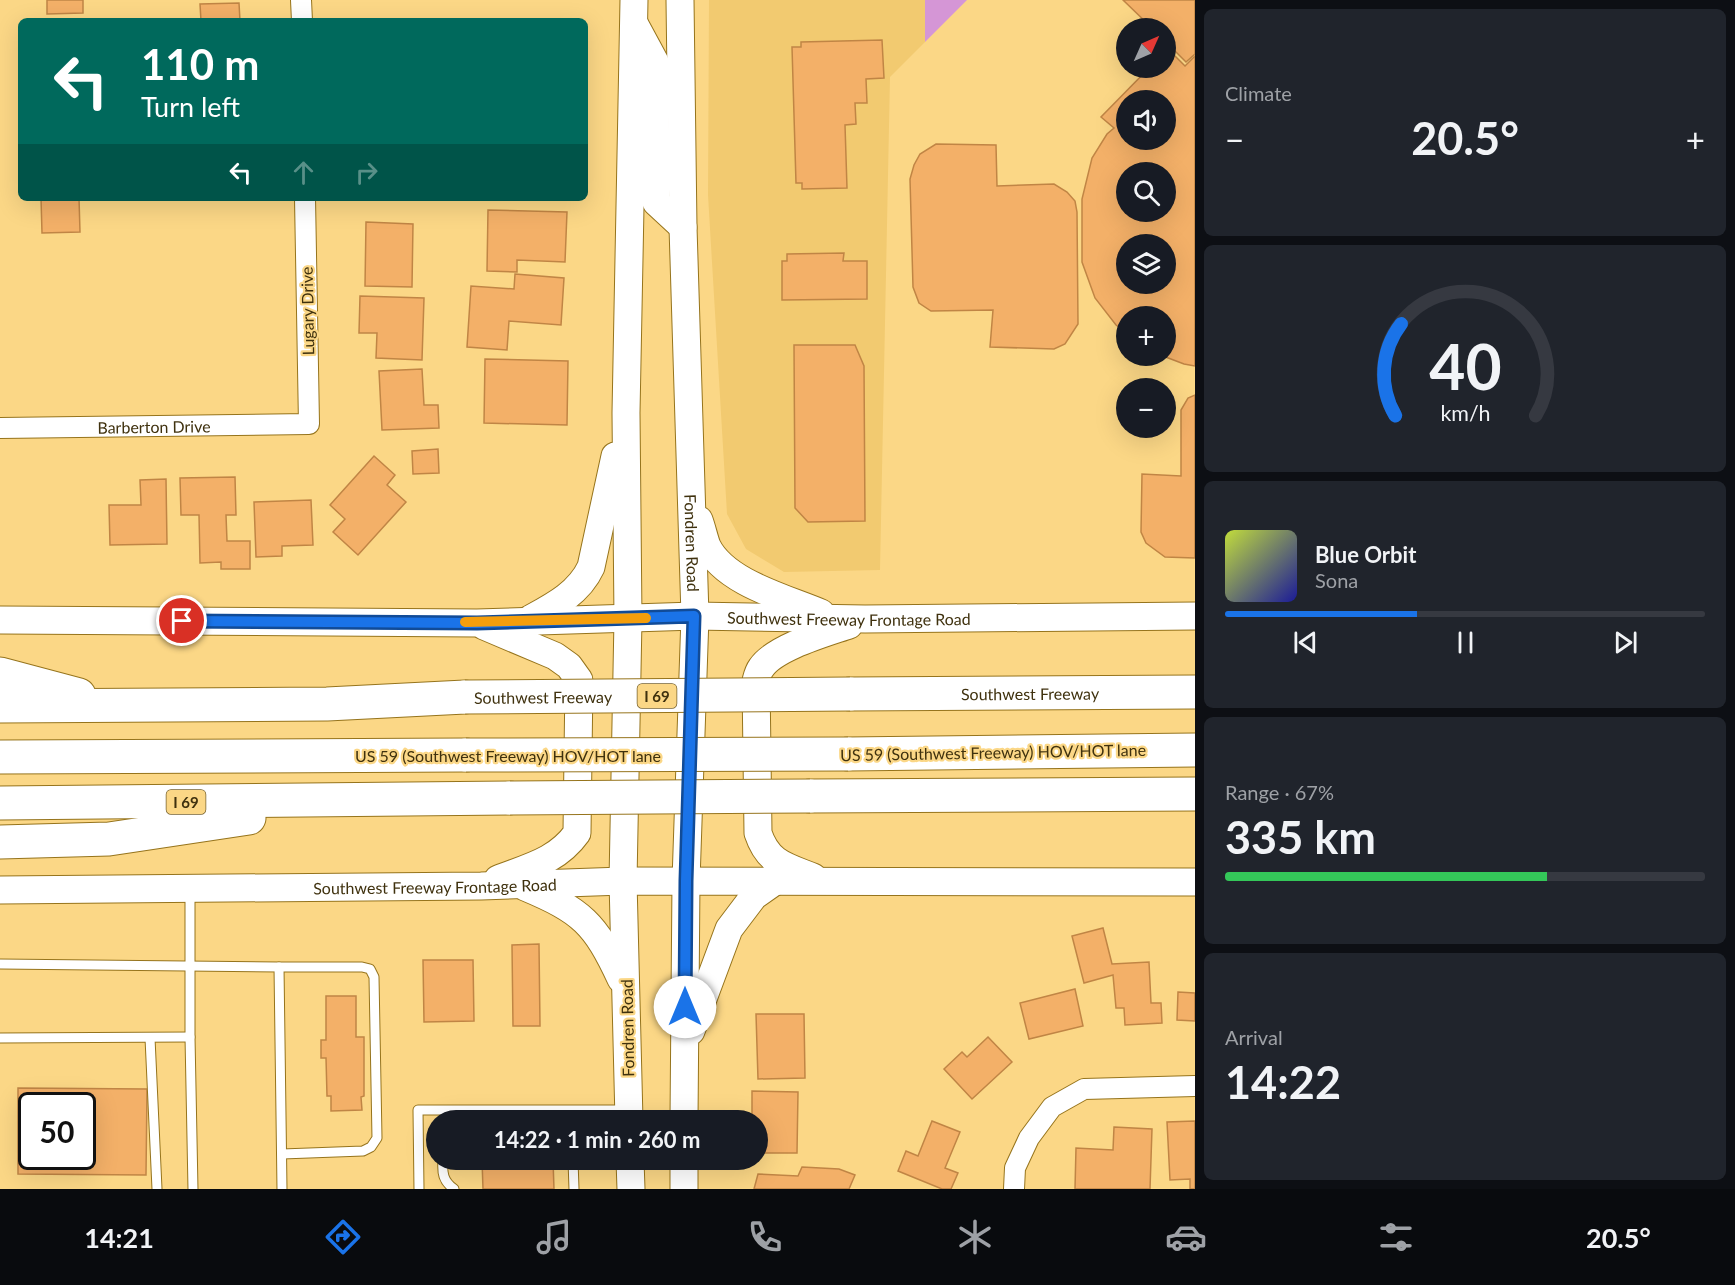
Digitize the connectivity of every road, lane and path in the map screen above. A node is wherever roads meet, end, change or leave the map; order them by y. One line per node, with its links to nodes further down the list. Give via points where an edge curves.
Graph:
1 (301, 0): 4 (street)
2 (680, 0): 6 (main road, Fondren Road)
3 (634, 12): 6 (main road, via 655,62 656,202); 7 (main road, Fondren Road)
4 (302, 18)
5 (305, 201): 8 (street, Lugary Drive)
6 (683, 227): 10 (main road, Fondren Road)
7 (626, 399): 14 (main road, Fondren Road); 17 (main road, via 591,567 571,594)
8 (309, 424): 9 (street, Barberton Drive)
9 (0, 428)
10 (692, 494): 11 (main road, Fondren Road); 13 (main road, via 707,546 717,561 733,575)
11 (694, 616): 13 (main road, Southwest Freeway Frontage Road); 14 (main road, Southwest Freeway Frontage Road); 30 (main road, Fondren Road)
12 (1195, 616): 15 (main road, Southwest Freeway Frontage Road)
13 (833, 618): 15 (main road, Southwest Freeway Frontage Road)
14 (628, 619): 17 (main road, Southwest Freeway Frontage Road); 29 (main road, Fondren Road)
15 (865, 619): 33 (main road, via 797,643 761,668 756,681 758,832 763,847 783,865)
16 (0, 620): 18 (main road, Southwest Freeway Frontage Road)
17 (527, 621): 18 (main road, Southwest Freeway Frontage Road)
18 (477, 623): 35 (main road, via 555,656 579,680 577,833 553,857)
19 (0, 674): 22 (highway)
20 (1195, 692): 22 (highway, Southwest Freeway / I 69, bridge, via 465,697 327,704)
21 (0, 706): 22 (highway, Southwest Freeway / I 69)
22 (121, 706)
23 (1195, 750): 24 (highway, US 59 (Southwest Freeway) HOV/HOT lane, bridge)
24 (0, 757)
25 (1195, 794): 26 (highway, I 69, bridge)
26 (371, 801): 27 (highway, I 69); 28 (highway, via 110,839)
27 (0, 803)
28 (0, 842)
29 (623, 881): 30 (main road, Southwest Freeway Frontage Road); 34 (main road, Southwest Freeway Frontage Road); 41 (main road, Fondren Road)
30 (686, 881): 31 (main road, Southwest Freeway Frontage Road); 45 (main road, Fondren Road)
31 (774, 882): 33 (main road, Southwest Freeway Frontage Road); 45 (main road, via 754,896 729,929)
32 (1195, 882): 33 (main road, Southwest Freeway Frontage Road)
33 (825, 883)
34 (518, 885): 35 (main road, Southwest Freeway Frontage Road); 41 (main road, via 556,900 594,930)
35 (481, 886): 36 (main road, Southwest Freeway Frontage Road)
36 (190, 889): 37 (main road, Southwest Freeway Frontage Road); 39 (lane)
37 (0, 890)
38 (0, 964): 39 (lane)
39 (190, 965): 40 (lane); 42 (lane)
40 (279, 967): 50 (lane); 50 (lane, via 370,969 374,977 377,1138 363,1150)
41 (626, 988): 47 (main road, Fondren Road)
42 (190, 1037): 44 (lane); 56 (lane)
43 (0, 1038): 44 (lane)
44 (150, 1038): 55 (lane)
45 (685, 1049): 48 (main road, Fondren Road)
46 (1195, 1086): 63 (street, via 1084,1089 1052,1107 1029,1138 1015,1168)
47 (629, 1110)
48 (684, 1110)
49 (426, 1112): 58 (lane, via 418,1110)
50 (282, 1154): 57 (lane)
51 (442, 1170): 59 (lane, via 445,1182)
52 (573, 1170): 60 (lane)
53 (630, 1170): 61 (main road)
54 (684, 1170): 62 (main road)
55 (158, 1189)
56 (194, 1189)
57 (282, 1189)
58 (419, 1189)
59 (454, 1189)
60 (574, 1189)
61 (631, 1189)
62 (684, 1189)
63 (1014, 1189)

